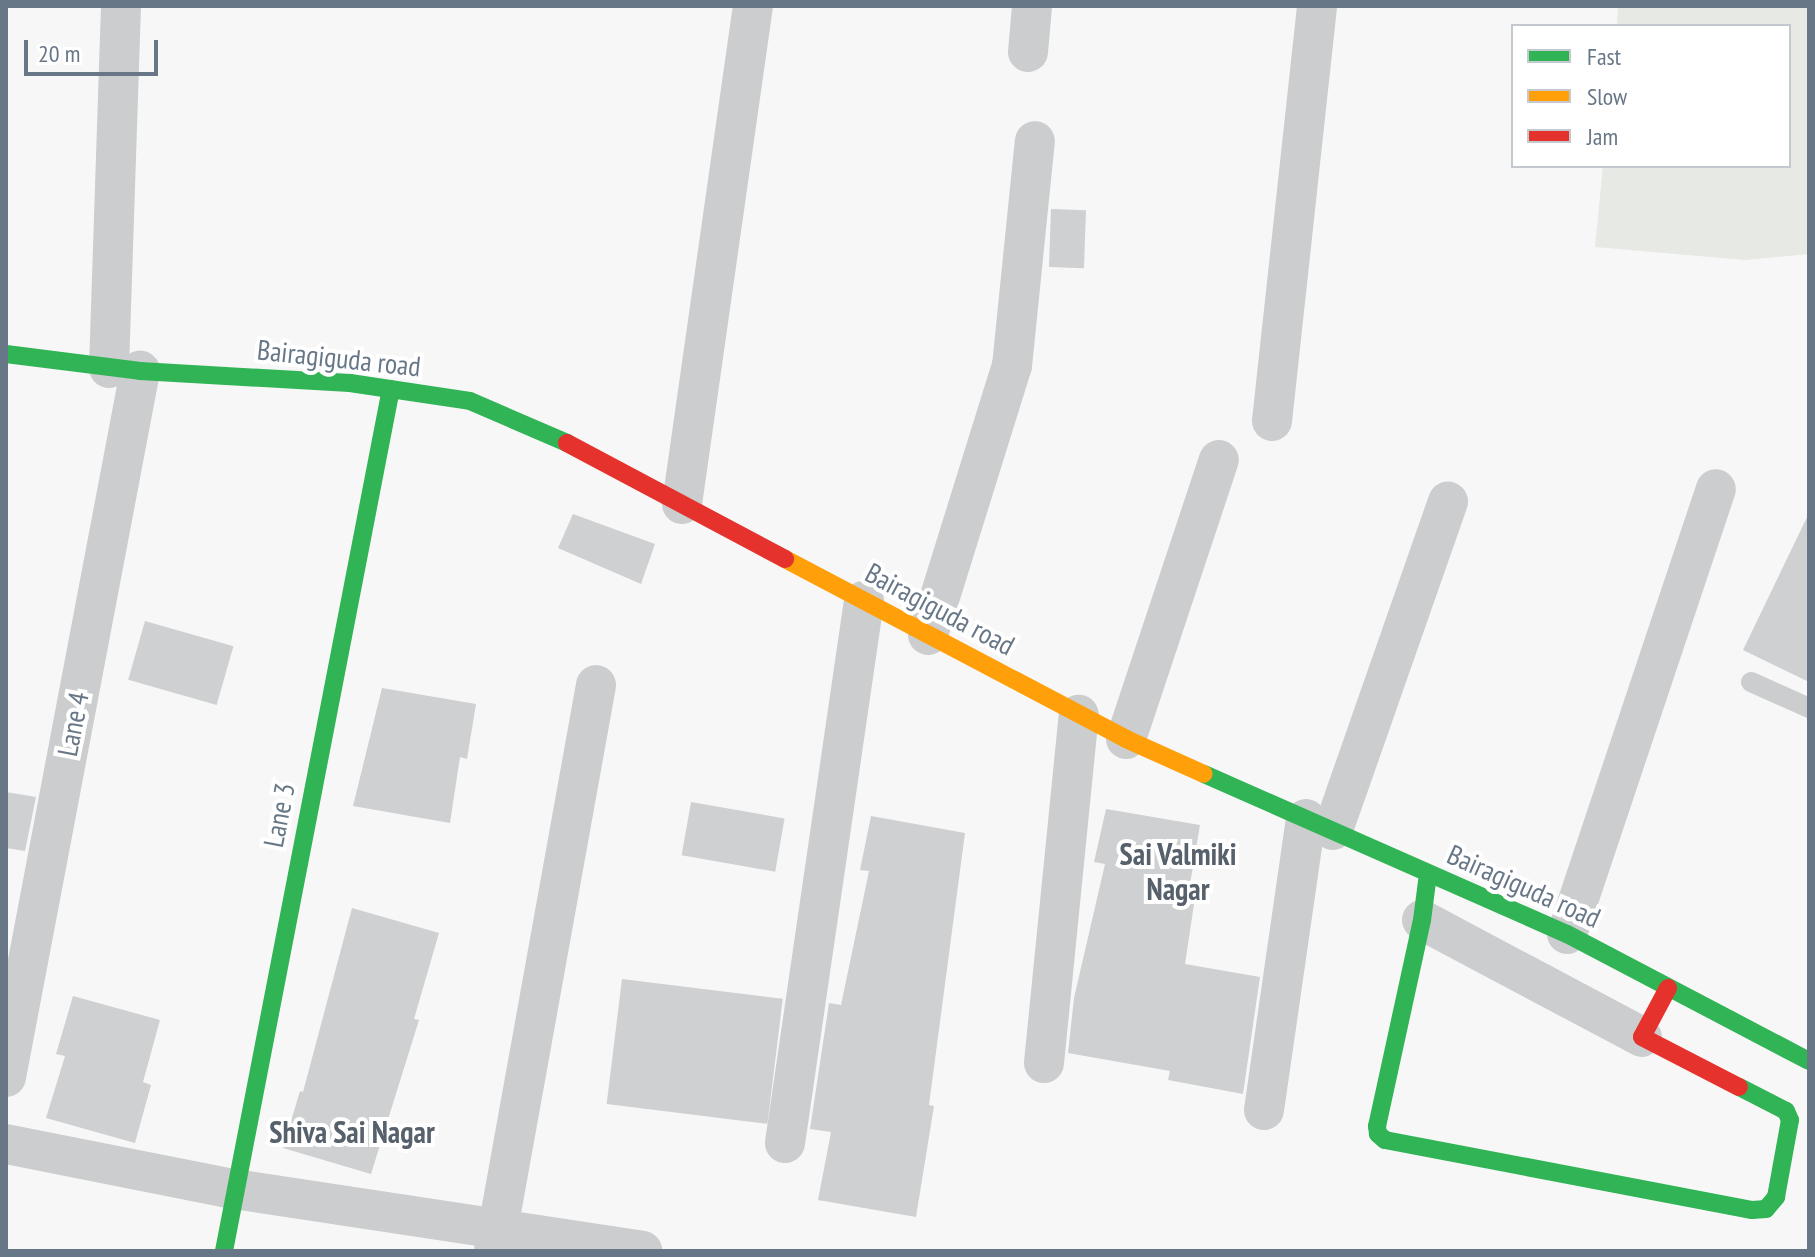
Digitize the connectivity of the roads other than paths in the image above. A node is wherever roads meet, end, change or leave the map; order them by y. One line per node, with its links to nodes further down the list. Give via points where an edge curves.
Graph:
1 (121, 6): 8 (street, Lane 4)
2 (753, 6): 14 (street)
3 (1032, 6): 5 (street)
4 (1317, 6): 10 (street)
5 (1028, 52)
6 (1035, 141): 16 (street, via 1012,366)
7 (6, 354): 8 (street, Bairagiguda road)
8 (125, 369): 9 (street, Bairagiguda road); 30 (street, Lane 4)
9 (391, 389): 14 (street, Bairagiguda road, via 470,401 561,440); 34 (street, Lane 3)
10 (1272, 421)
11 (1219, 460): 21 (street)
12 (1716, 489): 25 (street)
13 (1448, 502): 22 (street)
14 (682, 504): 15 (street, Bairagiguda road)
15 (864, 601): 16 (street, Bairagiguda road); 32 (street)
16 (928, 635): 20 (street, Bairagiguda road)
17 (1751, 682): 19 (lane)
18 (596, 685): 35 (street)
19 (1809, 708)
20 (1079, 715): 21 (street, Bairagiguda road); 29 (street)
21 (1126, 739): 22 (street, Bairagiguda road)
22 (1320, 824): 23 (street, Bairagiguda road); 31 (street)
23 (1428, 874): 24 (street); 25 (street, Bairagiguda road)
24 (1422, 920): 27 (street); 27 (street, via 1377,1126 1385,1140 1766,1209 1776,1197 1791,1131 1786,1111)
25 (1567, 934): 26 (street, Bairagiguda road)
26 (1668, 988): 27 (street); 28 (street, Bairagiguda road)
27 (1642, 1037)
28 (1809, 1061)
29 (1044, 1063)
30 (6, 1077)
31 (1264, 1110)
32 (785, 1143)
33 (6, 1144): 34 (street)
34 (234, 1189): 35 (street); 36 (street, Lane 3)
35 (496, 1240): 37 (street)
36 (224, 1251)
37 (642, 1251)

